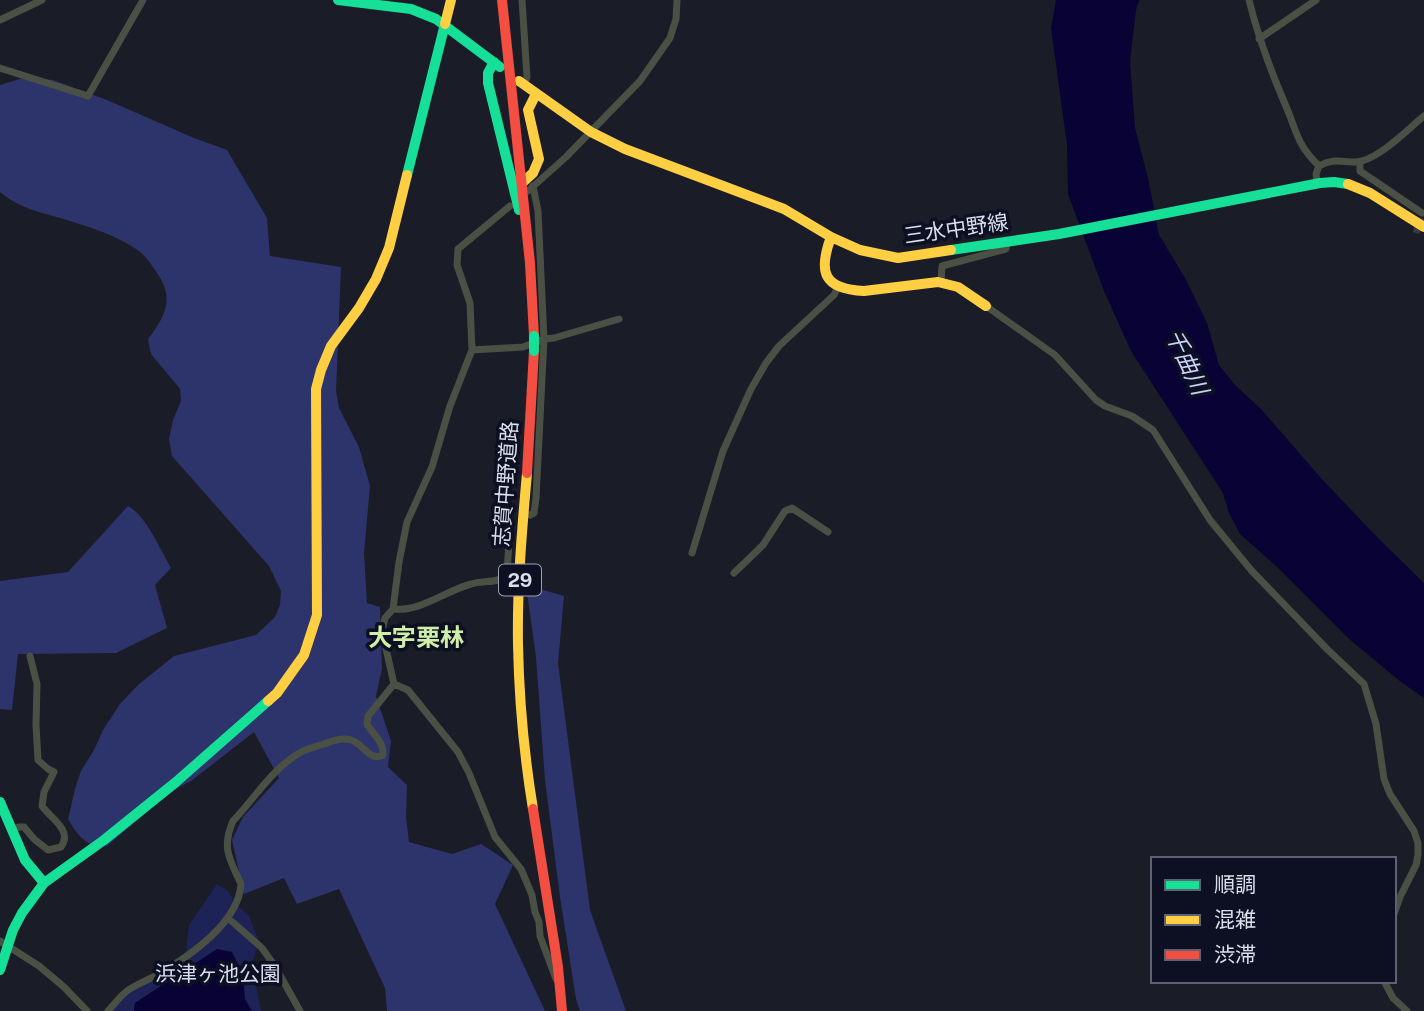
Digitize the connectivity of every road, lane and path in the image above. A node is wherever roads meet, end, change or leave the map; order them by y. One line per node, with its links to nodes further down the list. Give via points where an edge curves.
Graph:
1 (41, 0): 10 (street)
2 (143, 0): 13 (street, via 88,96)
3 (338, 0): 11 (main road, via 411,9)
4 (451, 0): 11 (main road)
5 (502, 0): 21 (main road, 志賀中野道路 / 29)
6 (522, 0): 14 (street, via 527,77)
7 (677, 0): 17 (street, via 670,38 658,57)
8 (1249, 0): 12 (street)
9 (1315, 0): 12 (street)
10 (0, 20)
11 (445, 24): 26 (main road, 29, via 497,65 487,78 489,90); 43 (main road, via 386,257 359,308 331,346 316,389 317,615 303,655 277,692 177,782)
12 (1259, 39): 19 (street, via 1299,143)
13 (0, 68)
14 (521, 83): 15 (main road, 三水中野線)
15 (536, 94): 17 (main road, 三水中野線); 21 (main road, via 528,110 539,159)
16 (1424, 116): 18 (street)
17 (591, 132): 21 (street); 24 (main road, 三水中野線, via 784,209)
18 (1360, 162): 19 (street, via 1336,160); 23 (street, via 1364,175)
19 (1319, 166): 20 (street)
20 (1317, 184): 23 (main road, 三水中野線, via 1335,181 1360,188 1408,218); 25 (main road, 三水中野線)
21 (528, 186): 26 (main road, 志賀中野道路 / 29); 31 (street, via 538,211)
22 (510, 206): 32 (street, via 458,249 457,265 470,303)
23 (1423, 217)
24 (831, 237): 25 (main road, 三水中野線, via 859,250 898,258); 28 (main road, via 824,268)
25 (1007, 242): 27 (street, via 1006,249 942,266)
26 (528, 247): 31 (main road, 志賀中野道路 / 29)
27 (941, 282): 28 (main road, via 867,290); 29 (main road, via 962,289)
28 (838, 286): 36 (street, via 779,346 751,390 723,451)
29 (986, 306): 44 (street, via 1055,355 1097,400 1153,430 1210,520 1251,570 1364,684 1376,724 1384,779 1418,842 1416,865)
30 (619, 319): 31 (street, via 554,338)
31 (539, 337): 32 (street, via 523,347); 33 (street, via 537,498); 52 (main road, 志賀中野道路 / 29, bridge, via 534,351 521,537 518,643 525,758)
32 (472, 350): 38 (street, via 432,467 407,522)
33 (530, 515)
34 (510, 523): 38 (street, via 507,575 501,580 472,583 407,611)
35 (828, 532): 37 (street, via 792,508 785,511 763,545)
36 (692, 553)
37 (734, 573)
38 (393, 609): 40 (street, via 382,631)
39 (30, 656): 42 (street, via 37,684 38,760 54,772 43,806 65,838 61,847 48,850 24,827)
40 (394, 684): 45 (street, via 368,716 368,727 384,748 383,755 374,757 353,740 338,739 303,751 277,772 233,821 227,854 241,884); 53 (street, via 408,690 458,752 495,837 521,869)
41 (0, 802): 42 (main road)
42 (11, 830): 43 (main road, via 25,860)
43 (44, 883): 46 (main road)
44 (1396, 910)
45 (228, 918): 50 (street, via 183,959 125,992); 51 (street, via 261,948)
46 (4, 944): 47 (main road); 49 (street, via 39,966)
47 (0, 970)
48 (1385, 983): 54 (street)
49 (87, 1011)
50 (108, 1011)
51 (300, 1011)
52 (562, 1011)
53 (569, 1011)
54 (1407, 1011)

